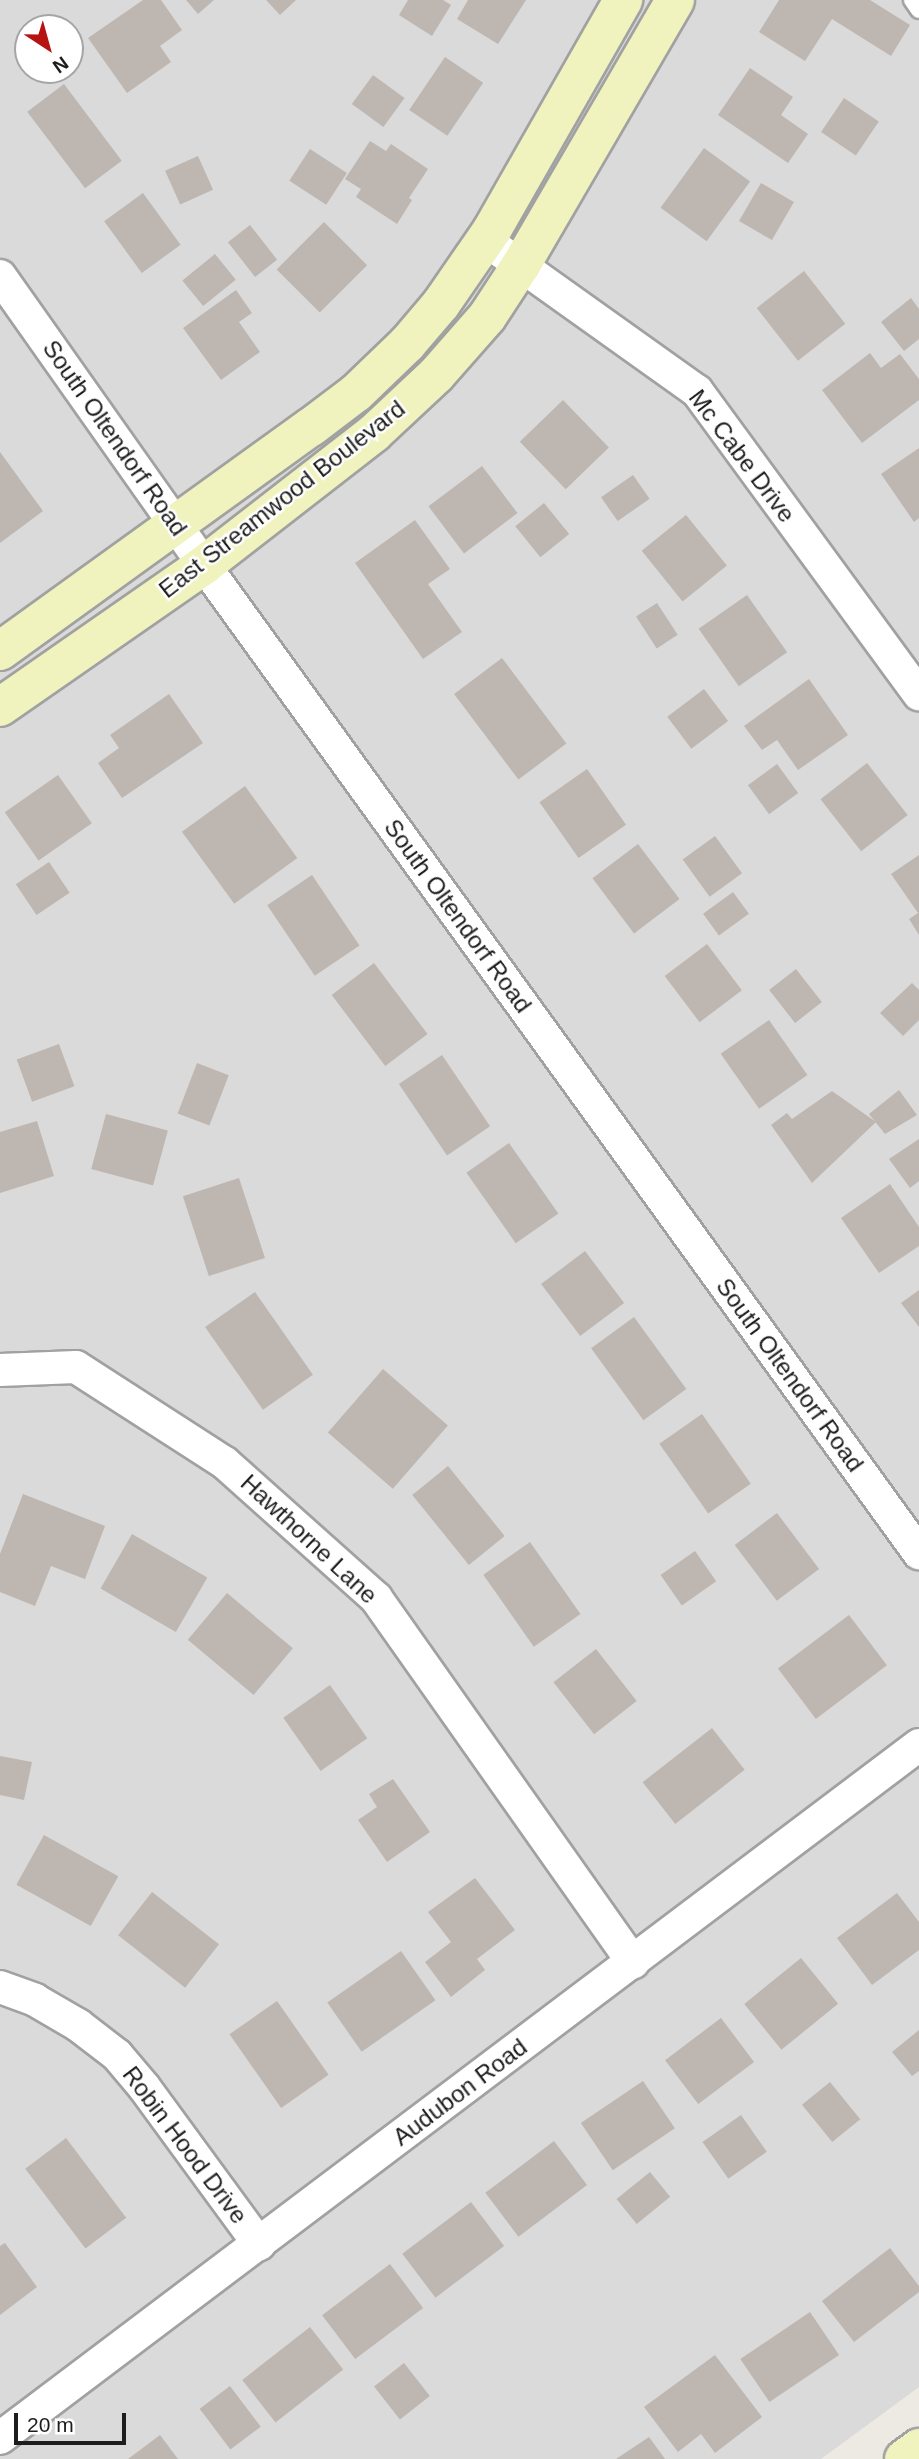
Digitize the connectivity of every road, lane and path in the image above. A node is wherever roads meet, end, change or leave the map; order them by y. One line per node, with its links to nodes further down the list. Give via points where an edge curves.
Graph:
1 (624, 0): 5 (street, East Streamwood Boulevard)
2 (675, 0): 6 (street, East Streamwood Boulevard)
3 (912, 0): 4 (lane)
4 (919, 10)
5 (485, 240): 6 (street, Mc Cabe Drive); 8 (street, East Streamwood Boulevard, via 440,304 384,368)
6 (521, 265): 9 (street, East Streamwood Boulevard, via 487,317 404,406); 11 (street, Mc Cabe Drive, via 697,391)
7 (0, 276): 8 (street, South Oltendorf Road)
8 (177, 526): 9 (street, South Oltendorf Road); 10 (street, East Streamwood Boulevard)
9 (204, 565): 12 (street, East Streamwood Boulevard); 14 (street, South Oltendorf Road)
10 (0, 651)
11 (919, 694)
12 (0, 707)
13 (0, 1370): 16 (street, Hawthorne Lane, via 76,1367 225,1463 376,1598)
14 (919, 1553)
15 (919, 1745): 16 (street, Audubon Road)
16 (633, 1962): 18 (street, Audubon Road)
17 (0, 1987): 18 (street, Robin Hood Drive, via 35,2000 117,2055)
18 (259, 2244): 19 (street, Audubon Road)
19 (0, 2438)
20 (919, 2448): 21 (street)
21 (904, 2459)

